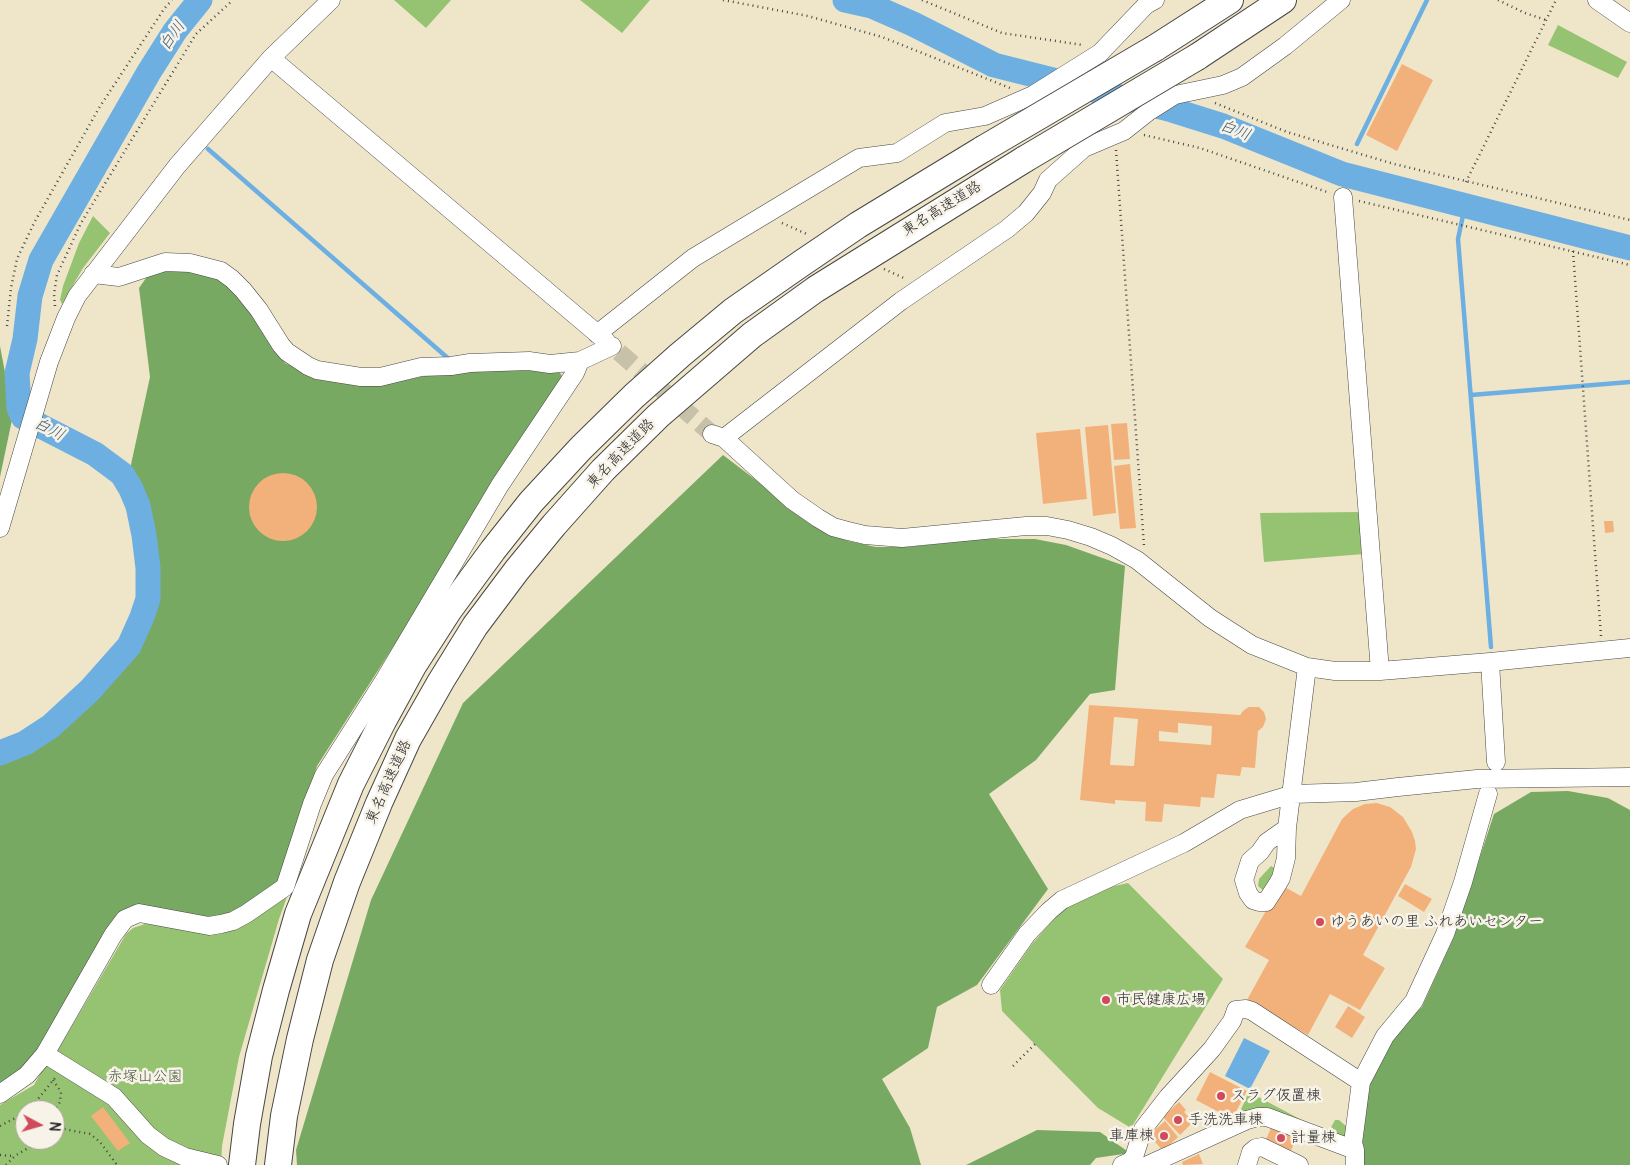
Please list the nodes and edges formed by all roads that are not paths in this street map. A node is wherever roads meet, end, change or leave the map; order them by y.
1 (331, 0) edge
2 (1155, 0) edge
3 (1230, 0) edge
4 (1283, 0) edge
5 (1341, 0) edge
6 (1597, 0) edge
7 (1630, 23) edge
8 (1100, 53) junction
9 (271, 58) junction
10 (1182, 94) junction
11 (1344, 197) road end
12 (93, 274) junction
13 (597, 334) junction
14 (580, 361) junction
15 (0, 528) edge
16 (1630, 648) edge
17 (1490, 662) junction
18 (1307, 668) junction
19 (1380, 671) junction
20 (1496, 762) dead end
21 (1630, 778) edge
22 (1292, 794) junction
23 (1488, 794) dead end
24 (1287, 828) junction
25 (1260, 852) junction
26 (1286, 858) junction
27 (991, 985) dead end
28 (45, 1054) junction
29 (1361, 1082) junction
30 (0, 1094) edge
31 (1355, 1157) edge
32 (185, 1161) edge
33 (218, 1165) edge
34 (242, 1165) edge
35 (278, 1165) edge
36 (1122, 1165) edge
37 (1148, 1165) edge
38 (1247, 1165) edge
39 (1299, 1165) edge

1 - 9 street
2 - 8 street
3 - 34 highway, 東名高速道路, bridge
4 - 35 highway, 東名高速道路, bridge
5 - 10 street
6 - 7 street
8 - 10 street
8 - 13 street
9 - 12 street
9 - 13 street
10 - 18 street
11 - 19 street
12 - 14 street
12 - 15 street
13 - 14 street
14 - 28 street
16 - 17 street
17 - 19 street
17 - 20 street
18 - 19 street
18 - 22 street
21 - 22 street
22 - 24 street
22 - 27 street
23 - 29 street
24 - 25 street
24 - 26 street
25 - 26 street
25 - 26 street
28 - 30 street
28 - 32 street
29 - 31 street
29 - 36 street
31 - 37 street
32 - 33 street
38 - 39 street

